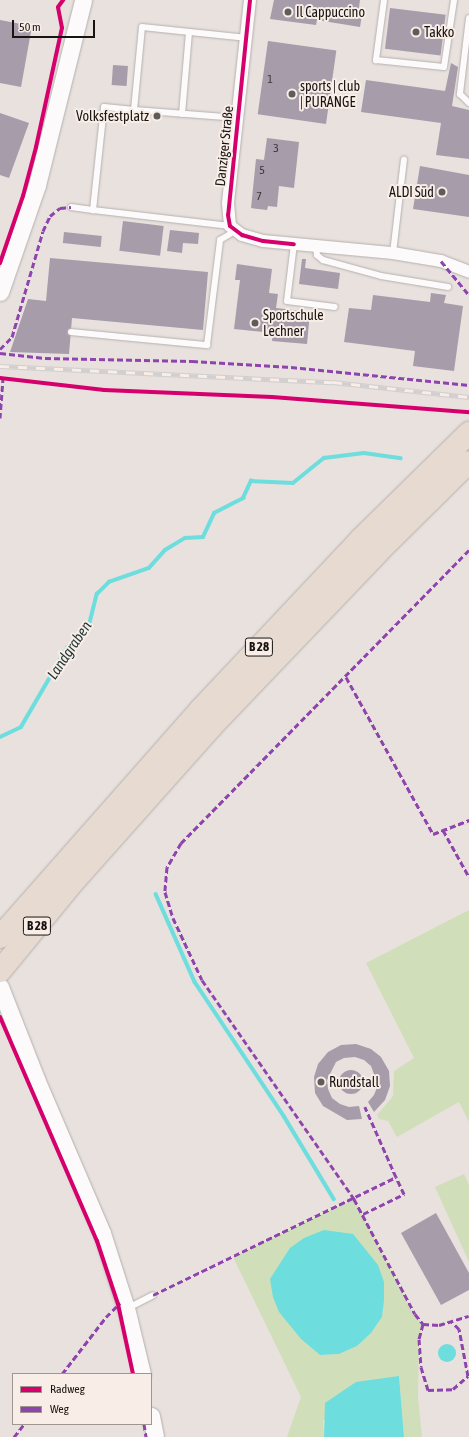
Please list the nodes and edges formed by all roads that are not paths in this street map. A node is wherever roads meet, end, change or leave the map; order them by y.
1 (83, 0) edge
2 (250, 0) edge
3 (384, 0) edge
4 (454, 0) edge
5 (469, 18) edge
6 (189, 33) junction
7 (247, 38) junction
8 (469, 103) edge
9 (134, 110) junction
10 (182, 114) junction
11 (238, 118) junction
12 (404, 160) dead end
13 (71, 207) dead end
14 (93, 210) junction
15 (233, 228) junction
16 (294, 244) junction
17 (316, 246) junction
18 (393, 253) junction
19 (469, 272) edge
20 (448, 287) dead end
21 (0, 292) edge
22 (335, 306) dead end
23 (71, 332) dead end
24 (469, 433) edge
25 (469, 462) edge
26 (0, 937) edge
27 (0, 971) edge
28 (0, 987) edge
29 (153, 1295) dead end
30 (126, 1308) junction
31 (142, 1373) edge
32 (152, 1421) edge
33 (155, 1437) edge

1 - 21 main road
2 - 7 street, Danziger Straße
3 - 4 lane
5 - 8 lane
6 - 7 lane
6 - 9 lane
6 - 10 lane
7 - 11 street, Danziger Straße
9 - 10 lane
9 - 14 lane
10 - 11 lane
11 - 15 street, Danziger Straße
12 - 18 lane
13 - 14 lane
14 - 15 lane
15 - 16 street
15 - 23 lane
16 - 17 street
16 - 22 lane
17 - 18 street
17 - 20 lane
18 - 19 street
24 - 26 highway, B 28
25 - 27 highway, B 28
28 - 30 main road
29 - 30 lane
30 - 31 main road
32 - 33 main road

